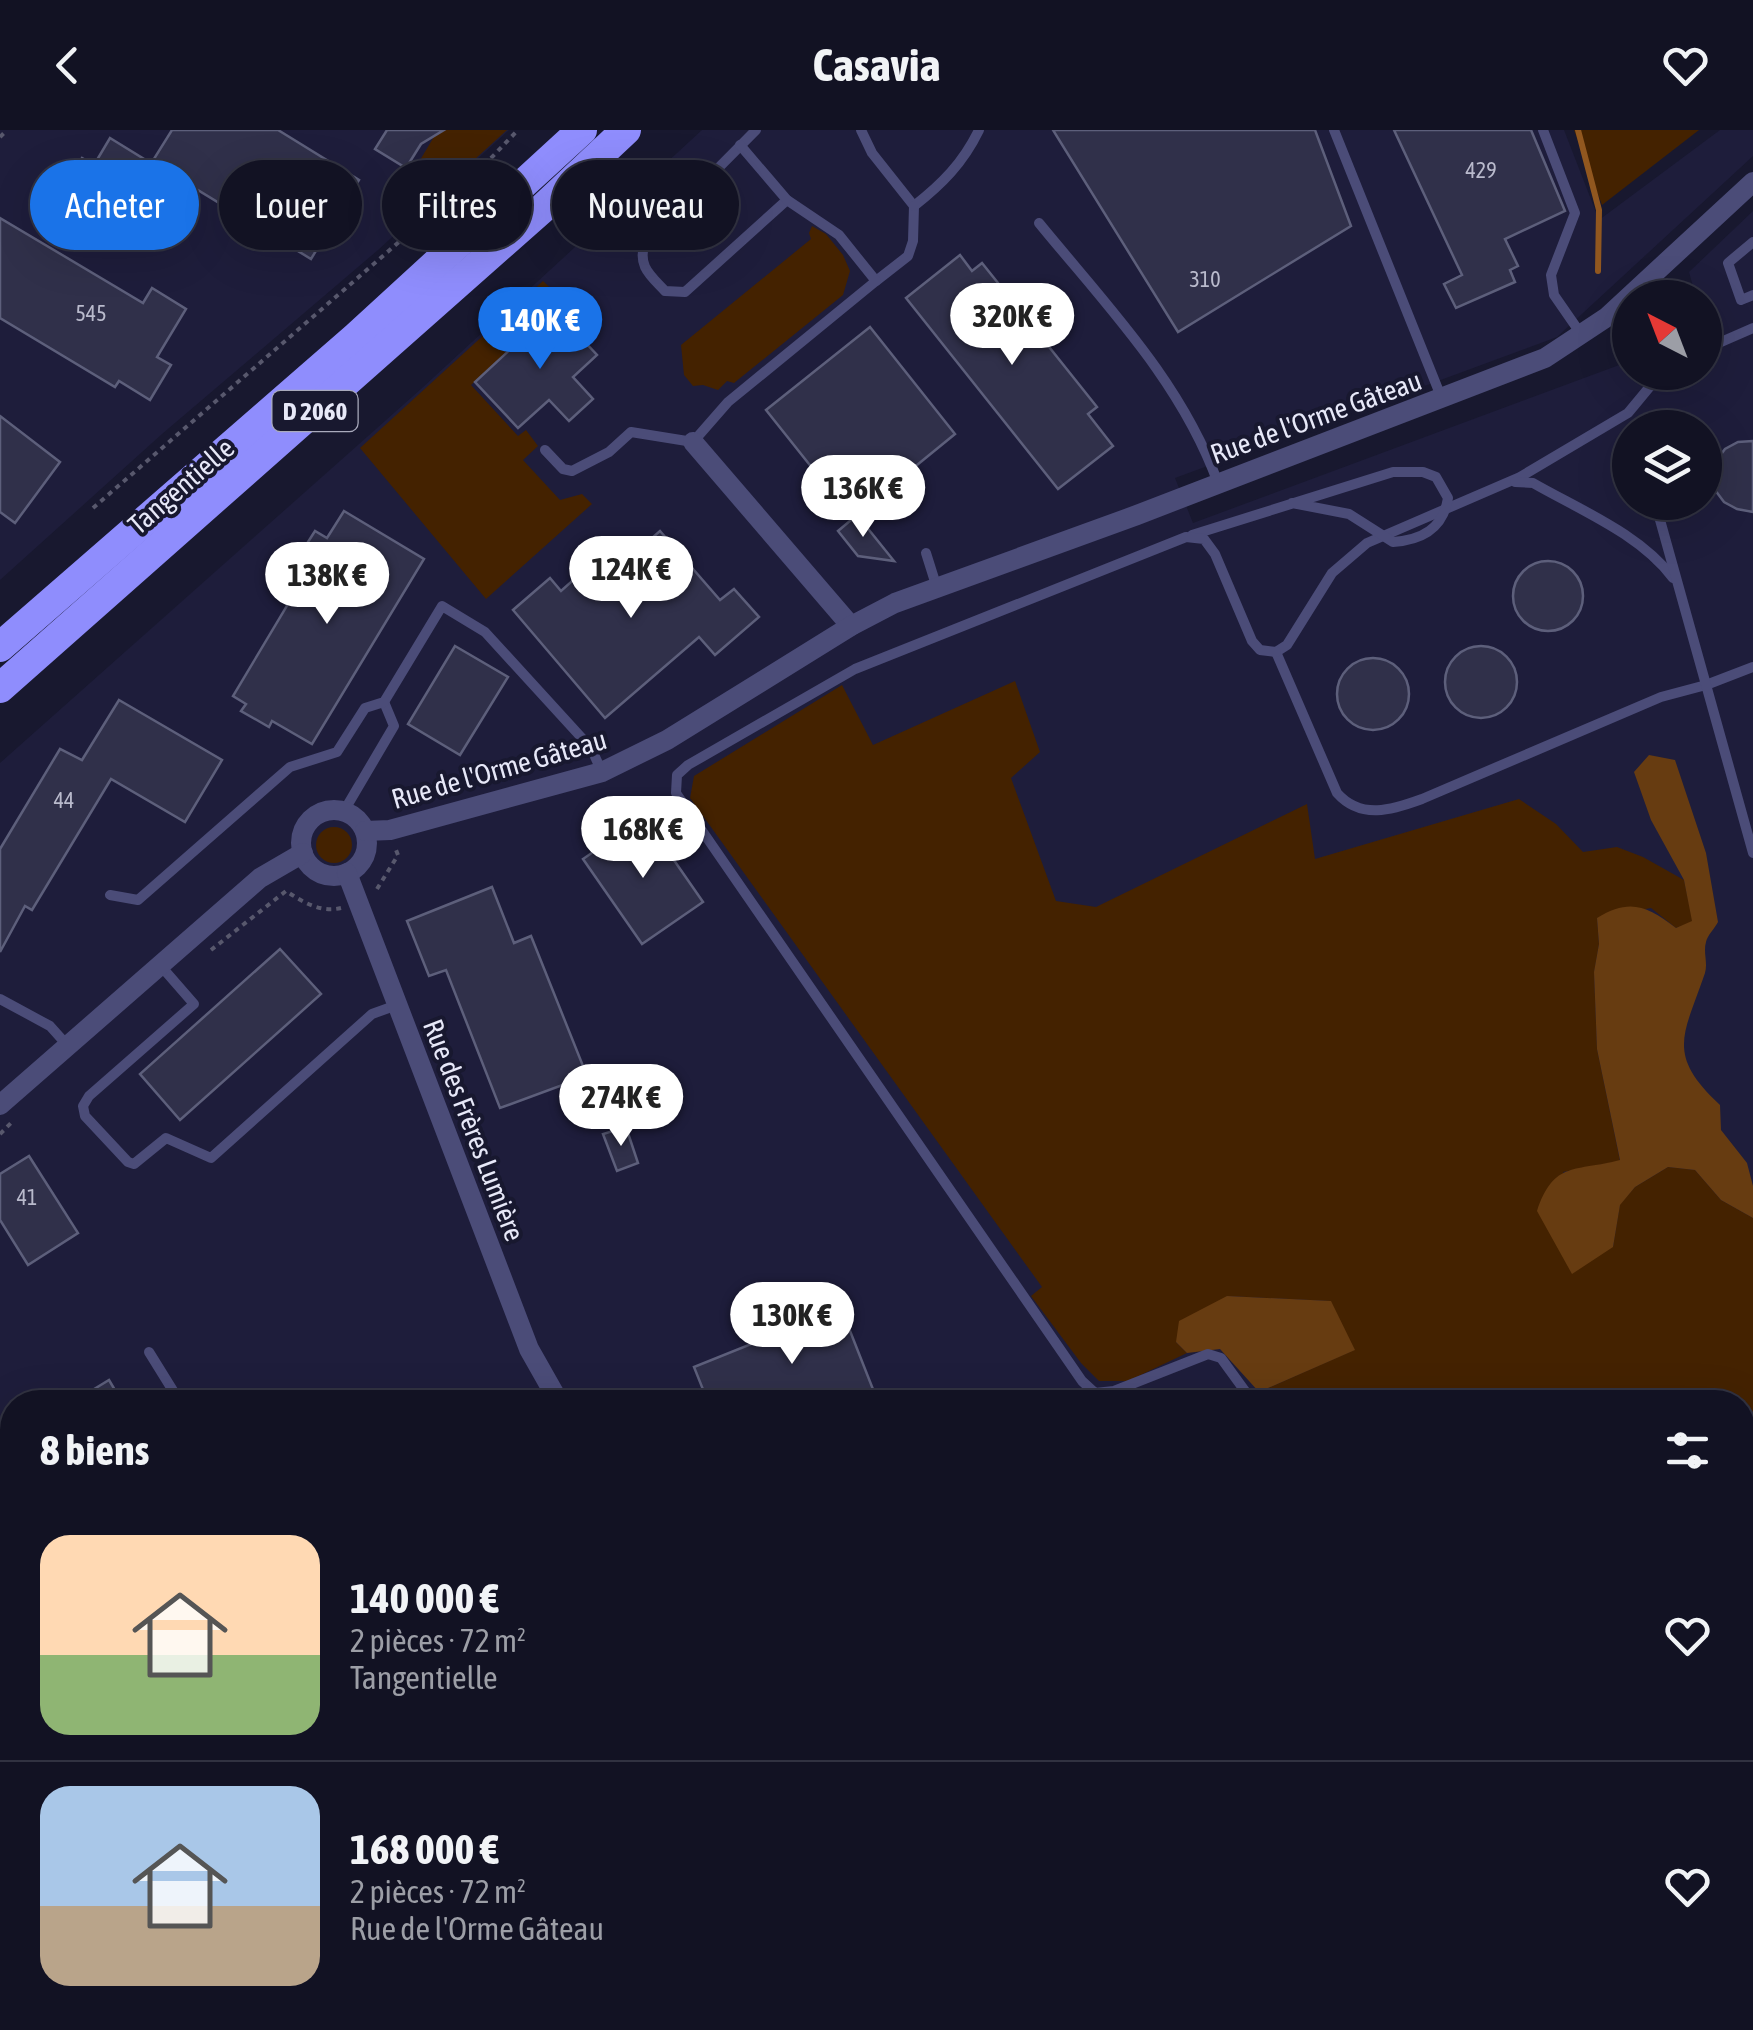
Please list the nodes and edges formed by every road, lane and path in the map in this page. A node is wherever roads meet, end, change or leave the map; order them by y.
1 (7, 130) edge
2 (518, 130) edge
3 (582, 130) edge
4 (626, 130) edge
5 (756, 130) edge
6 (861, 130) edge
7 (979, 130) edge
8 (1334, 130) edge
9 (1543, 130) edge
10 (0, 137) edge
11 (740, 145) junction
12 (1753, 182) edge
13 (787, 200) junction
14 (914, 206) junction
15 (1038, 223) dead end
16 (1753, 242) edge
17 (876, 282) junction
18 (1753, 296) edge
19 (1753, 328) edge
20 (1582, 335) junction
21 (1722, 342) edge
22 (1647, 390) edge
23 (1442, 400) junction
24 (1630, 410) edge
25 (1612, 422) edge
26 (693, 442) junction
27 (545, 450) dead end
28 (1218, 483) junction
29 (1506, 483) junction
30 (1292, 504) junction
31 (1447, 506) junction
32 (93, 508) dead end
33 (1660, 520) edge
34 (1382, 535) junction
35 (1186, 537) junction
36 (926, 554) dead end
37 (1676, 583) junction
38 (937, 588) junction
39 (851, 626) junction
40 (0, 647) edge
41 (1276, 652) junction
42 (1753, 667) edge
43 (1706, 685) junction
44 (0, 688) edge
45 (384, 702) junction
46 (602, 772) junction
47 (344, 811) junction
48 (365, 832) junction
49 (1753, 853) edge
50 (303, 854) junction
51 (347, 873) junction
52 (110, 895) dead end
53 (160, 966) junction
54 (0, 1000) edge
55 (397, 1005) junction
56 (68, 1046) junction
57 (0, 1105) edge
58 (149, 1352) dead end
59 (173, 1390) edge
60 (552, 1390) edge
61 (1092, 1390) edge
62 (1117, 1390) edge
63 (1244, 1390) edge

1 - 10 path
2 - 32 path
3 - 40 highway, Tangentielle / D 2060
4 - 44 highway, Tangentielle / D 2060
5 - 11 lane
6 - 14 lane
7 - 14 lane
8 - 23 lane
9 - 20 lane
11 - 13 lane
11 - 13 lane
12 - 20 street, Rue de l'Orme Gâteau
13 - 17 lane
14 - 17 lane
15 - 28 lane
16 - 18 lane
17 - 26 lane
19 - 21 lane
20 - 23 street, Rue de l'Orme Gâteau
22 - 24 lane
23 - 28 street, Rue de l'Orme Gâteau
25 - 29 lane
26 - 27 lane
26 - 39 street
28 - 38 street, Rue de l'Orme Gâteau
29 - 31 lane
29 - 37 lane
30 - 31 lane
30 - 34 lane
30 - 35 lane
31 - 34 lane
31 - 34 lane
33 - 37 lane
34 - 41 lane
35 - 41 lane
35 - 61 lane
36 - 38 lane
37 - 43 lane
38 - 39 street, Rue de l'Orme Gâteau
39 - 46 street, Rue de l'Orme Gâteau
41 - 43 lane
42 - 43 lane
43 - 49 lane
45 - 46 lane
45 - 47 lane
45 - 52 lane
46 - 48 street, Rue de l'Orme Gâteau
47 - 48 street, Rue de l'Orme Gâteau
47 - 50 street
48 - 51 street, Rue de l'Orme Gâteau
50 - 51 street
50 - 53 street
51 - 55 street, Rue des Frères Lumière
53 - 55 lane
53 - 56 street
54 - 56 lane
55 - 60 street, Rue des Frères Lumière
56 - 57 street
58 - 59 lane
62 - 63 lane

